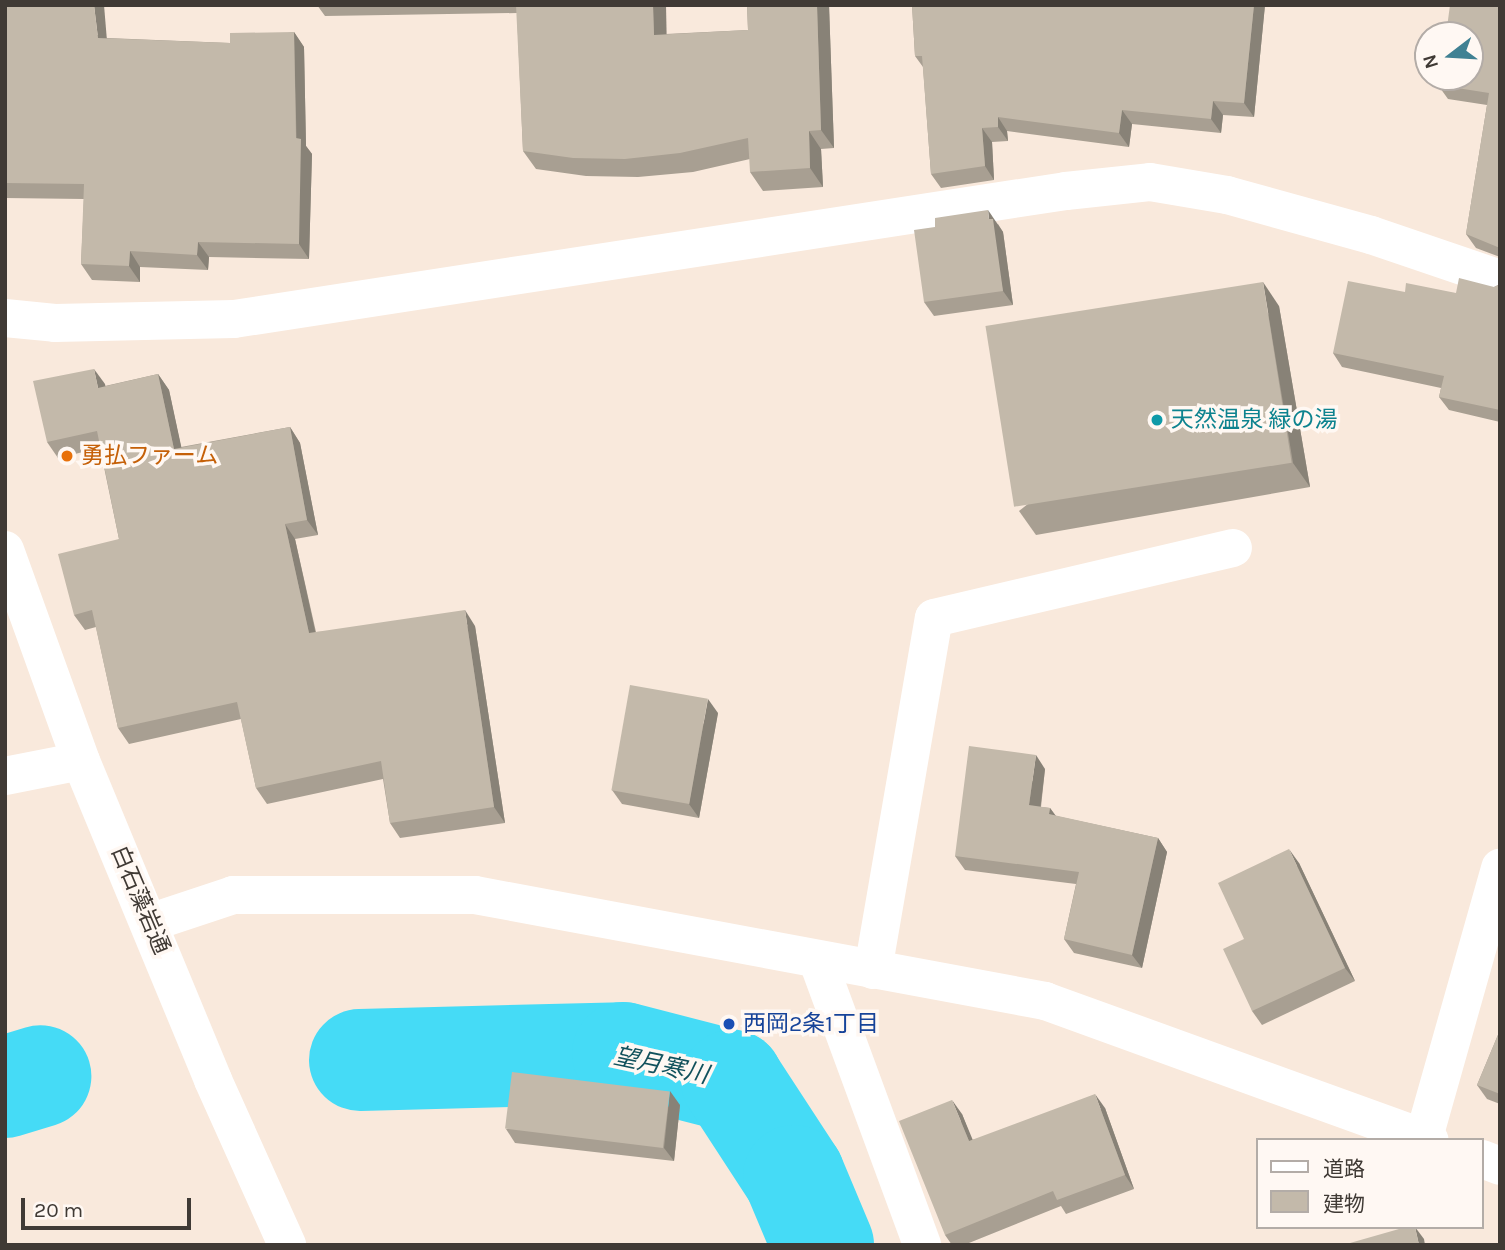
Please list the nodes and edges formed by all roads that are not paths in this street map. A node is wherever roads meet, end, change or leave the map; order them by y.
1 (1500, 279) edge
2 (5, 318) edge
3 (1233, 548) dead end
4 (5, 550) edge
5 (81, 761) junction
6 (5, 776) edge
7 (1500, 868) edge
8 (149, 923) junction
9 (817, 959) junction
10 (873, 970) junction
11 (1424, 1138) edge
12 (1427, 1138) edge
13 (287, 1245) edge
14 (922, 1245) edge

1 - 2 street
3 - 10 street
4 - 5 street, 白石藻岩通
5 - 6 street
5 - 8 street, 白石藻岩通
7 - 12 street
8 - 9 street
8 - 13 street, 白石藻岩通
9 - 10 street
9 - 14 street
10 - 11 street

